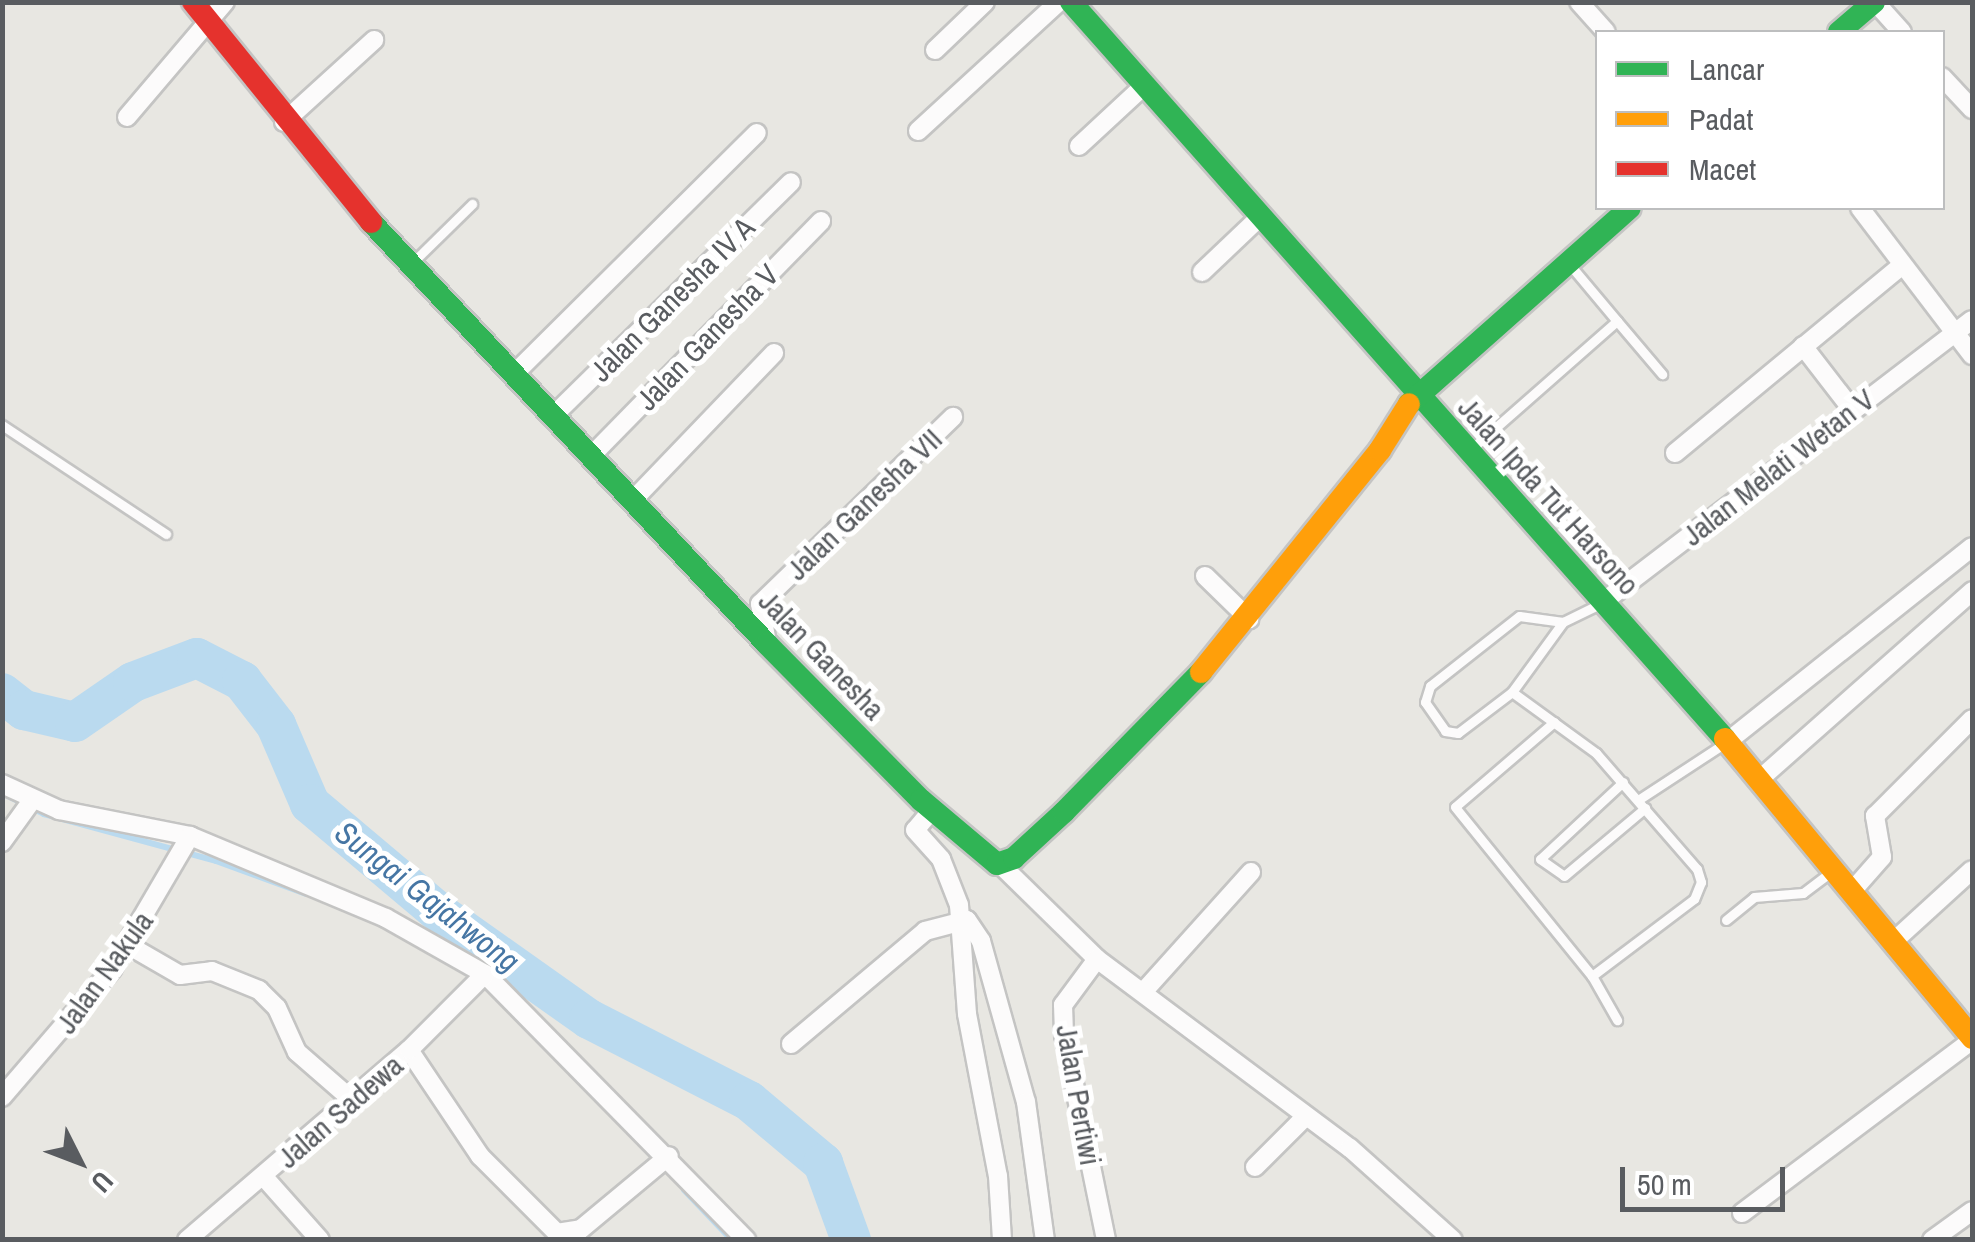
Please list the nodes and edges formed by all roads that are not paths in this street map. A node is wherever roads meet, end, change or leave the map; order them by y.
1 (193, 2) edge
2 (225, 2) edge
3 (986, 2) edge
4 (1059, 2) edge
5 (1071, 2) edge
6 (1578, 2) edge
7 (1875, 2) edge
8 (207, 24) junction
9 (1604, 30) edge
10 (1841, 30) edge
11 (1900, 30) edge
12 (374, 40) dead end
13 (935, 50) dead end
14 (1945, 80) edge
15 (1146, 84) junction
16 (1972, 110) edge
17 (127, 117) dead end
18 (284, 122) junction
19 (918, 132) dead end
20 (757, 133) dead end
21 (1080, 146) dead end
22 (791, 182) dead end
23 (472, 204) dead end
24 (1628, 210) edge
25 (1861, 210) edge
26 (1261, 216) junction
27 (822, 220) dead end
28 (1567, 261) junction
29 (1902, 265) junction
30 (410, 266) junction
31 (1202, 272) dead end
32 (1972, 320) edge
33 (1617, 321) junction
34 (1954, 332) junction
35 (1803, 346) junction
36 (774, 353) dead end
37 (1972, 355) edge
38 (514, 374) junction
39 (1662, 374) dead end
40 (1415, 394) junction
41 (1851, 408) junction
42 (554, 415) junction
43 (953, 417) dead end
44 (2, 425) edge
45 (1466, 453) junction
46 (1675, 453) dead end
47 (593, 454) junction
48 (635, 498) junction
49 (166, 534) dead end
50 (1972, 547) edge
51 (1205, 576) dead end
52 (1972, 591) edge
53 (1603, 602) junction
54 (1249, 619) junction
55 (1563, 622) junction
56 (767, 644) junction
57 (1512, 692) junction
58 (1972, 719) edge
59 (1554, 722) junction
60 (1728, 742) junction
61 (1761, 778) junction
62 (1623, 782) junction
63 (2, 784) edge
64 (30, 804) junction
65 (1642, 804) junction
66 (932, 810) junction
67 (2, 842) edge
68 (186, 846) junction
69 (1001, 865) junction
70 (1835, 868) junction
71 (1972, 870) edge
72 (1251, 872) dead end
73 (1852, 890) junction
74 (956, 919) junction
75 (1726, 920) dead end
76 (1894, 941) junction
77 (128, 945) junction
78 (1097, 960) junction
79 (1592, 976) junction
80 (480, 978) junction
81 (1144, 991) junction
82 (1617, 1020) dead end
83 (1971, 1031) edge
84 (790, 1044) dead end
85 (409, 1050) junction
86 (2, 1097) edge
87 (351, 1100) junction
88 (1306, 1116) junction
89 (665, 1160) junction
90 (1255, 1167) dead end
91 (264, 1177) junction
92 (1972, 1211) edge
93 (1742, 1213) dead end
94 (1448, 1238) edge
95 (187, 1240) edge
96 (320, 1240) edge
97 (746, 1240) edge
98 (1002, 1240) edge
99 (1045, 1240) edge
100 (1106, 1240) edge
101 (1932, 1240) edge

1 - 8 street, Jalan Ganesha
2 - 8 street
3 - 13 street
4 - 19 street
5 - 15 street, Jalan Ipda Tut Harsono
6 - 9 street
7 - 10 street
7 - 11 street
8 - 17 street
8 - 18 street, Jalan Ganesha
12 - 18 street
14 - 16 street
15 - 21 street
15 - 26 street, Jalan Ipda Tut Harsono
18 - 30 street, Jalan Ganesha
20 - 38 street
22 - 42 street, Jalan Ganesha IV A
23 - 30 lane
24 - 28 street
25 - 29 street
26 - 31 street
26 - 40 street, Jalan Ipda Tut Harsono
27 - 47 street, Jalan Ganesha V
28 - 33 lane
28 - 40 street
29 - 34 street
29 - 35 street
30 - 38 street, Jalan Ganesha
32 - 34 street, Jalan Melati Wetan V
33 - 39 lane
33 - 45 lane
34 - 37 street
34 - 41 street, Jalan Melati Wetan V
35 - 41 street
35 - 46 street
36 - 48 street
38 - 42 street, Jalan Ganesha
40 - 45 street, Jalan Ipda Tut Harsono
40 - 54 street
41 - 53 street, Jalan Melati Wetan V
42 - 47 street, Jalan Ganesha
43 - 56 street, Jalan Ganesha VII
44 - 49 lane
45 - 53 street, Jalan Ipda Tut Harsono
47 - 48 street, Jalan Ganesha
48 - 56 street, Jalan Ganesha
50 - 60 street
51 - 54 street
52 - 61 street
53 - 55 lane
53 - 60 street, Jalan Ipda Tut Harsono
54 - 69 street
55 - 57 lane
55 - 57 lane
56 - 66 street, Jalan Ganesha
57 - 59 lane
58 - 73 street
59 - 62 lane
59 - 79 lane
60 - 61 street, Jalan Ipda Tut Harsono
60 - 65 lane
61 - 70 street, Jalan Ipda Tut Harsono
62 - 65 lane
62 - 65 lane
63 - 64 street
64 - 67 street
64 - 68 street
65 - 79 lane
66 - 69 street, Jalan Ganesha
66 - 74 street
68 - 77 street, Jalan Nakula
68 - 80 street
69 - 78 street
70 - 73 street, Jalan Ipda Tut Harsono
70 - 75 lane
71 - 76 street
72 - 81 street
73 - 76 street, Jalan Ipda Tut Harsono
74 - 84 street
74 - 98 street
74 - 99 street
76 - 83 street, Jalan Ipda Tut Harsono
77 - 86 street, Jalan Nakula
77 - 87 street
78 - 81 street
78 - 100 street, Jalan Pertiwi
79 - 82 lane
80 - 85 street, Jalan Sadewa
80 - 89 street
81 - 88 street
83 - 93 street
85 - 87 street, Jalan Sadewa
85 - 89 street
87 - 91 street, Jalan Sadewa
88 - 90 street
88 - 94 street
89 - 97 street
91 - 95 street, Jalan Sadewa
91 - 96 street
92 - 101 street

